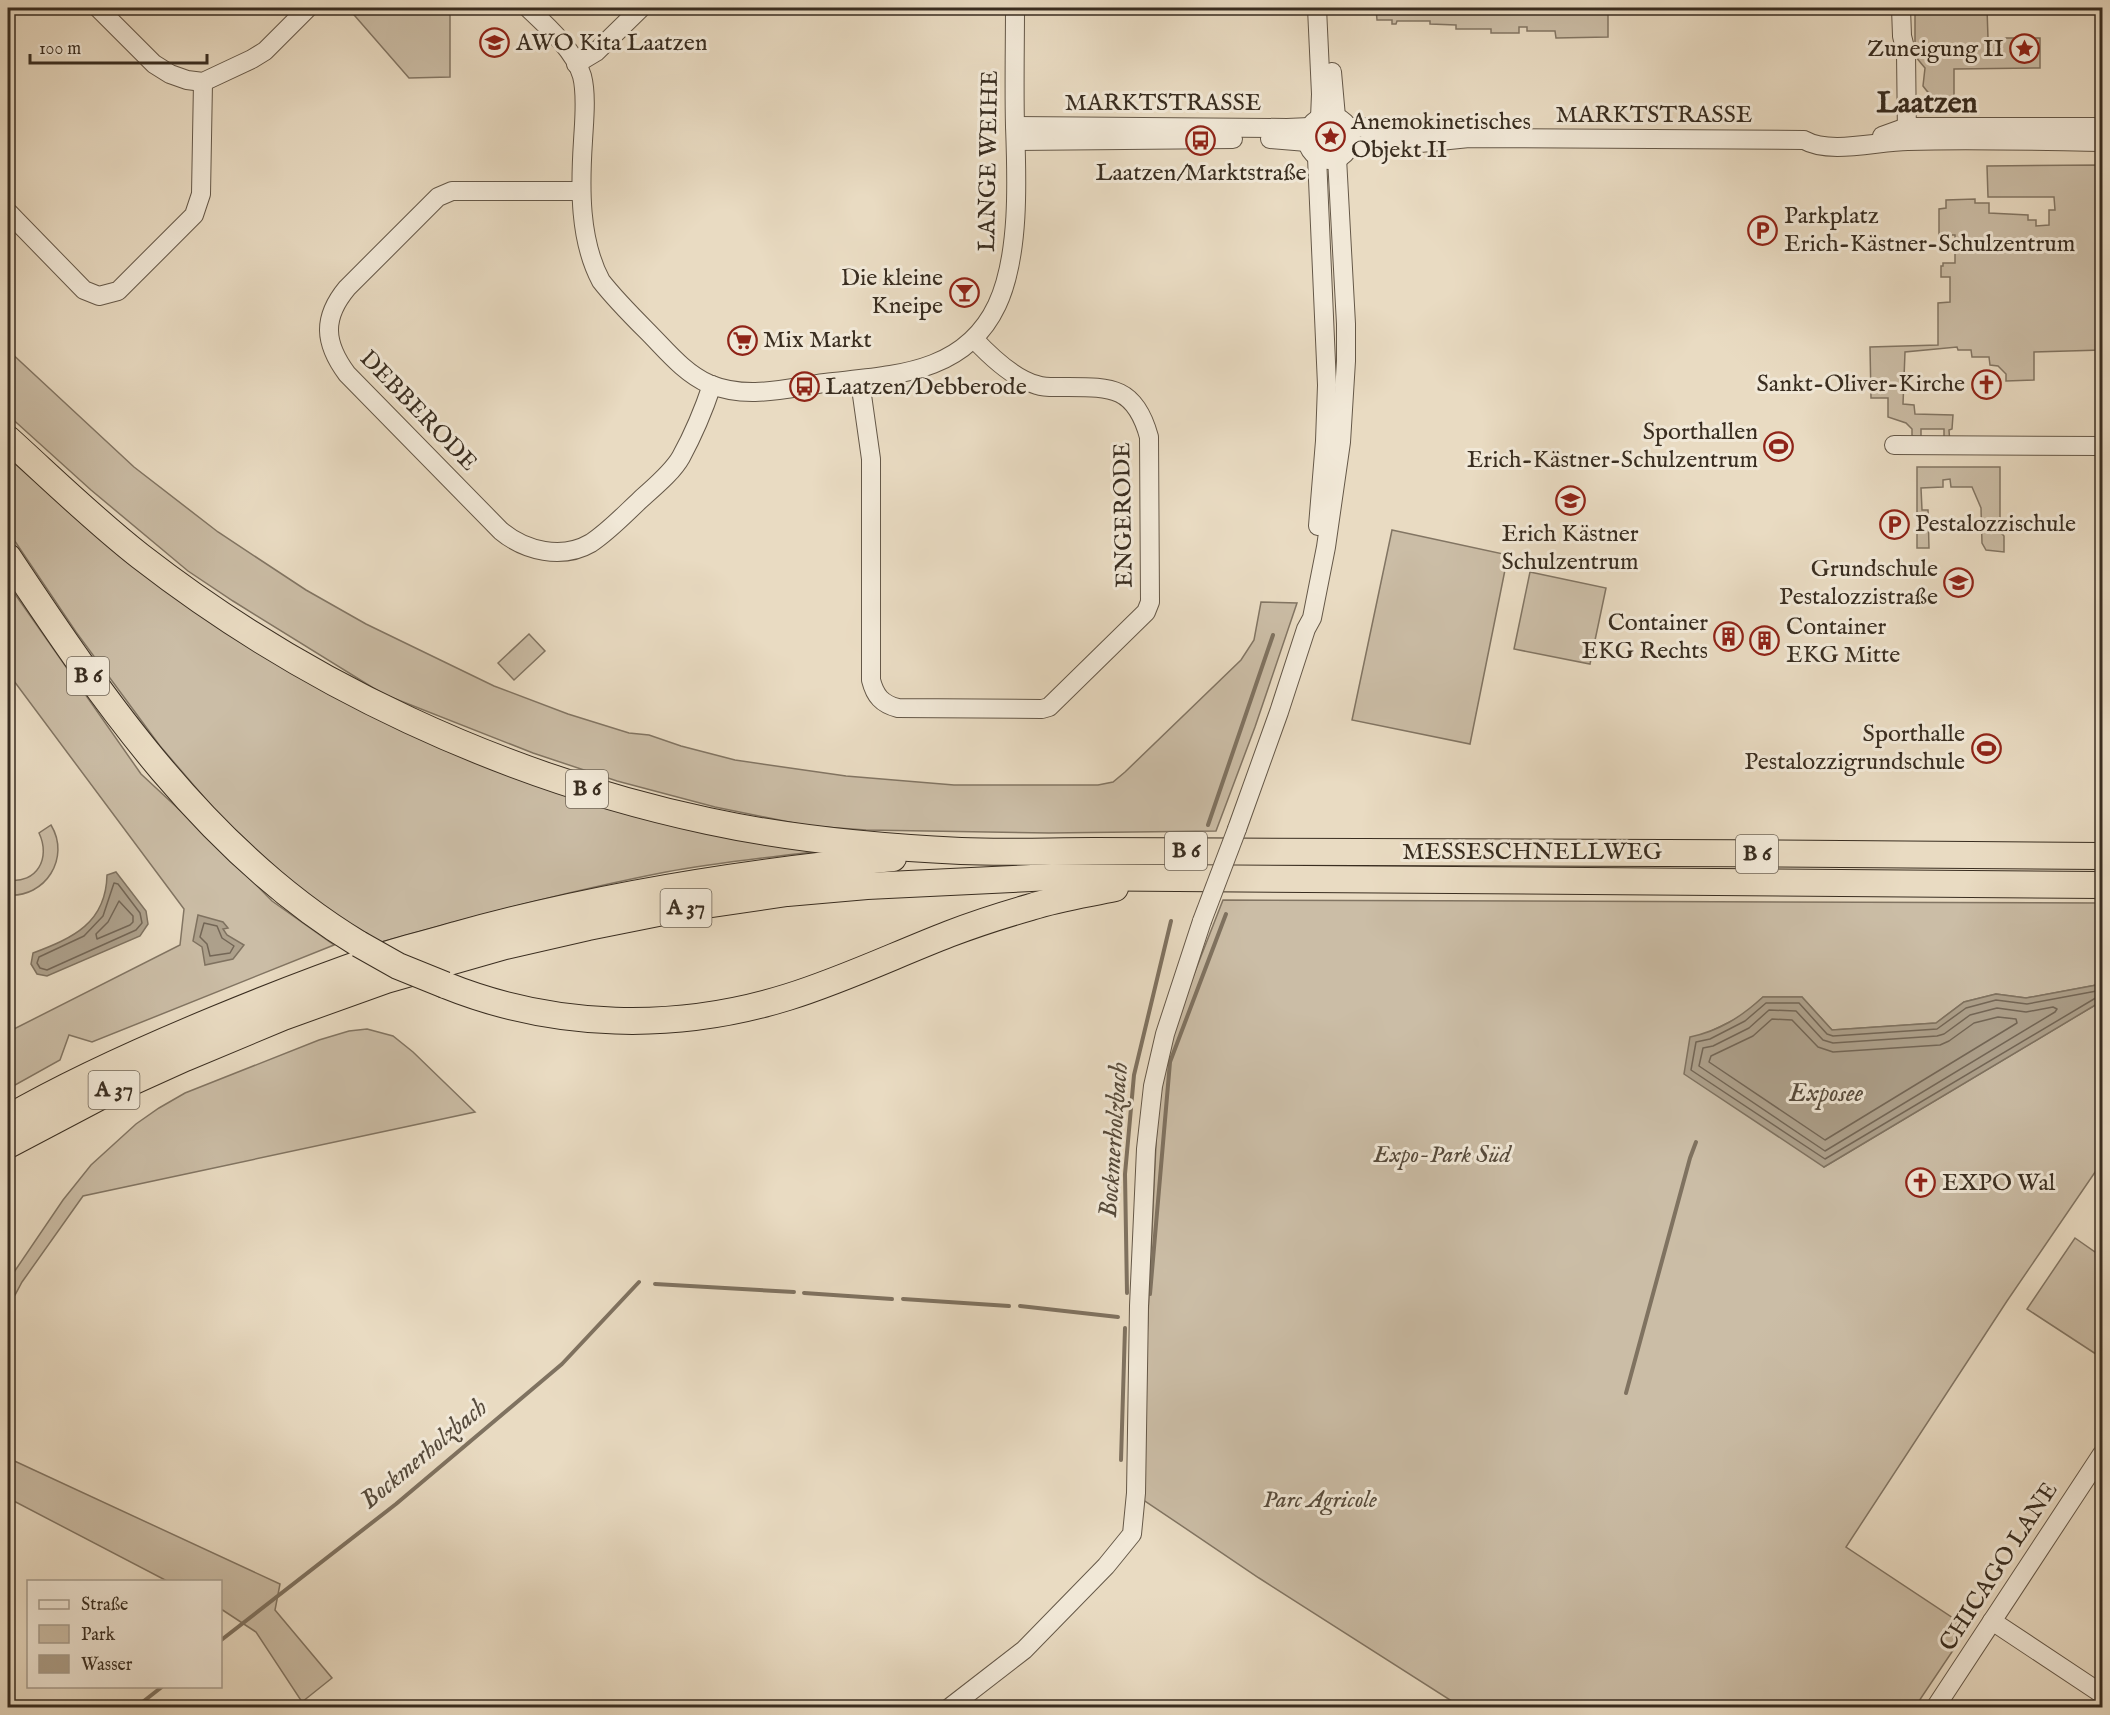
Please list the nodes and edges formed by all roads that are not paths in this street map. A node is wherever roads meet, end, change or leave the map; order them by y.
1 (99, 8) edge
2 (308, 8) edge
3 (528, 8) edge
4 (641, 8) edge
5 (1015, 8) edge
6 (1317, 8) edge
7 (1329, 8) edge
8 (1901, 8) edge
9 (576, 64) junction
10 (203, 82) junction
11 (2103, 127) edge
12 (1323, 131) junction
13 (1015, 133) junction
14 (1907, 134) junction
15 (1469, 138) junction
16 (2103, 142) edge
17 (1343, 153) junction
18 (580, 191) junction
19 (8, 212) edge
20 (974, 339) junction
21 (860, 381) junction
22 (712, 385) junction
23 (8, 439) edge
24 (1894, 445) dead end
25 (2103, 446) edge
26 (1331, 459) junction
27 (8, 557) edge
28 (962, 851) junction
29 (2103, 856) edge
30 (1165, 878) junction
31 (2077, 884) junction
32 (2103, 885) edge
33 (2103, 890) edge
34 (8, 1118) edge
35 (8, 1145) edge
36 (2103, 1454) edge
37 (1992, 1622) junction
38 (2103, 1694) edge
39 (949, 1707) edge
40 (1935, 1707) edge

1 - 10 street
2 - 10 street
3 - 9 street, LANGE WEIHE
4 - 9 street
5 - 13 street, LANGE WEIHE
6 - 12 street
7 - 12 street
8 - 14 street
9 - 18 street, LANGE WEIHE
10 - 19 street
11 - 14 street, MARKTSTRASSE
12 - 13 street, MARKTSTRASSE
12 - 15 street, MARKTSTRASSE
12 - 17 street
12 - 17 street, MARKTSTRASSE
12 - 26 street
13 - 20 street, LANGE WEIHE
14 - 15 street, MARKTSTRASSE
14 - 16 street, MARKTSTRASSE
15 - 17 street, MARKTSTRASSE
17 - 26 street
18 - 22 street, LANGE WEIHE
18 - 22 street, DEBBERODE
20 - 21 street, LANGE WEIHE
20 - 21 street, ENGERODE
21 - 22 street, LANGE WEIHE
23 - 28 highway, B 6
24 - 25 street
26 - 39 street, bridge
27 - 30 highway, B 6, bridge
28 - 29 highway, MESSESCHNELLWEG / B 6
28 - 34 highway, A 37
30 - 31 highway, MESSESCHNELLWEG / B 6
30 - 35 highway, A 37
31 - 32 highway, MESSESCHNELLWEG / B 6
31 - 33 highway
36 - 37 street, CHICAGO LANE
37 - 38 street
37 - 40 street, CHICAGO LANE

